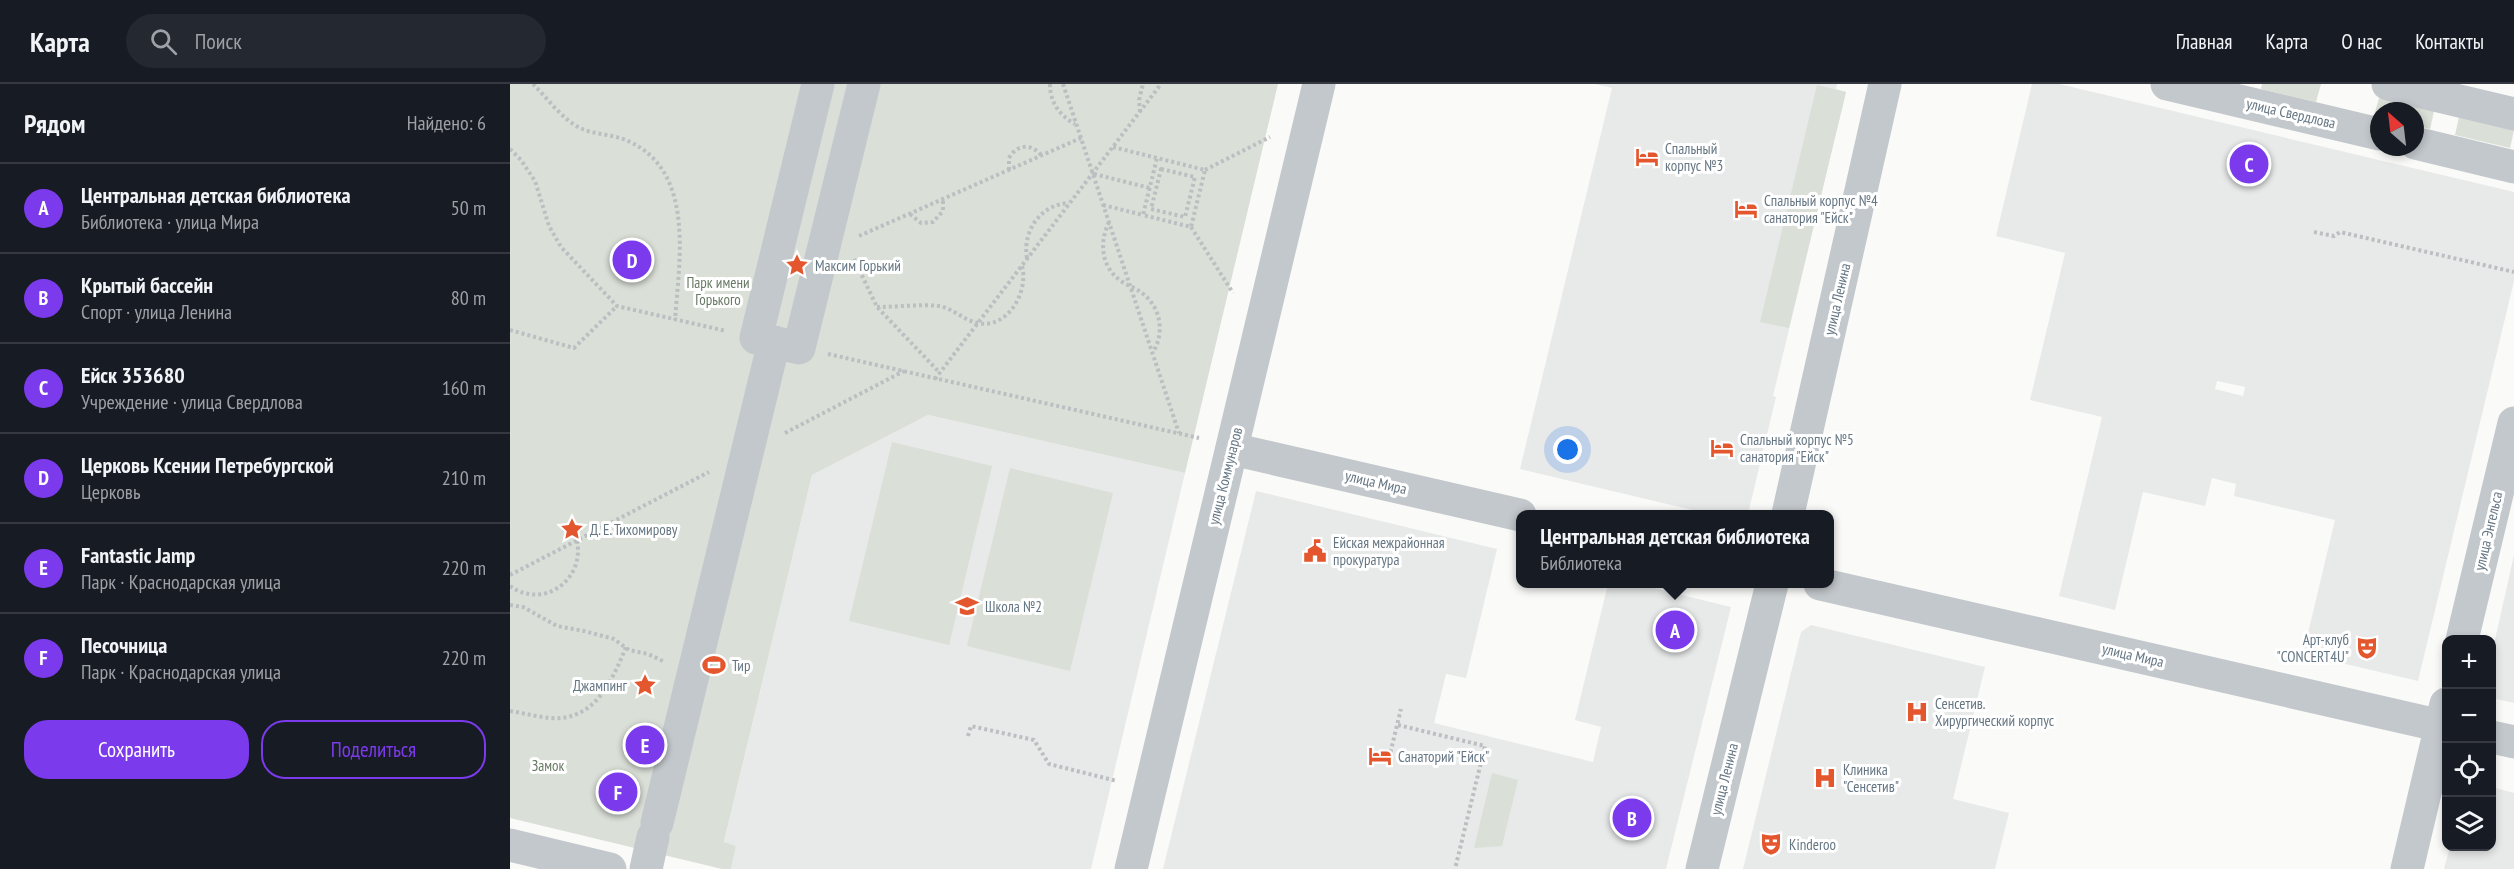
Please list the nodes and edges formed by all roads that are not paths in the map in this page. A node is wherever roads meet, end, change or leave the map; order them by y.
1 (818, 84) edge
2 (864, 84) edge
3 (1319, 84) edge
4 (1885, 84) edge
5 (2168, 84) edge
6 (2388, 84) edge
7 (2514, 114) edge
8 (2370, 132) edge
9 (2424, 145) edge
10 (2514, 167) edge
11 (776, 343) junction
12 (2514, 423) edge
13 (1232, 449) junction
14 (1789, 510) edge
15 (1516, 514) edge
16 (1834, 587) edge
17 (1771, 588) edge
18 (2463, 635) edge
19 (2442, 718) edge
20 (2442, 731) edge
21 (2496, 738) edge
22 (2514, 742) edge
23 (510, 845) edge
24 (592, 867) edge
25 (646, 869) edge
26 (1131, 869) edge
27 (1702, 869) edge
28 (2407, 869) edge

1 - 11 street
2 - 11 street
3 - 13 street, улица Коммунаров
4 - 14 street, улица Ленина
5 - 8 street, улица Свердлова
6 - 7 street
9 - 10 street
11 - 25 street
12 - 18 street, улица Энгельса
13 - 15 street, улица Мира
13 - 26 street, улица Коммунаров
16 - 19 street, улица Мира
17 - 27 street, улица Ленина
20 - 28 street
21 - 22 street
23 - 24 street

